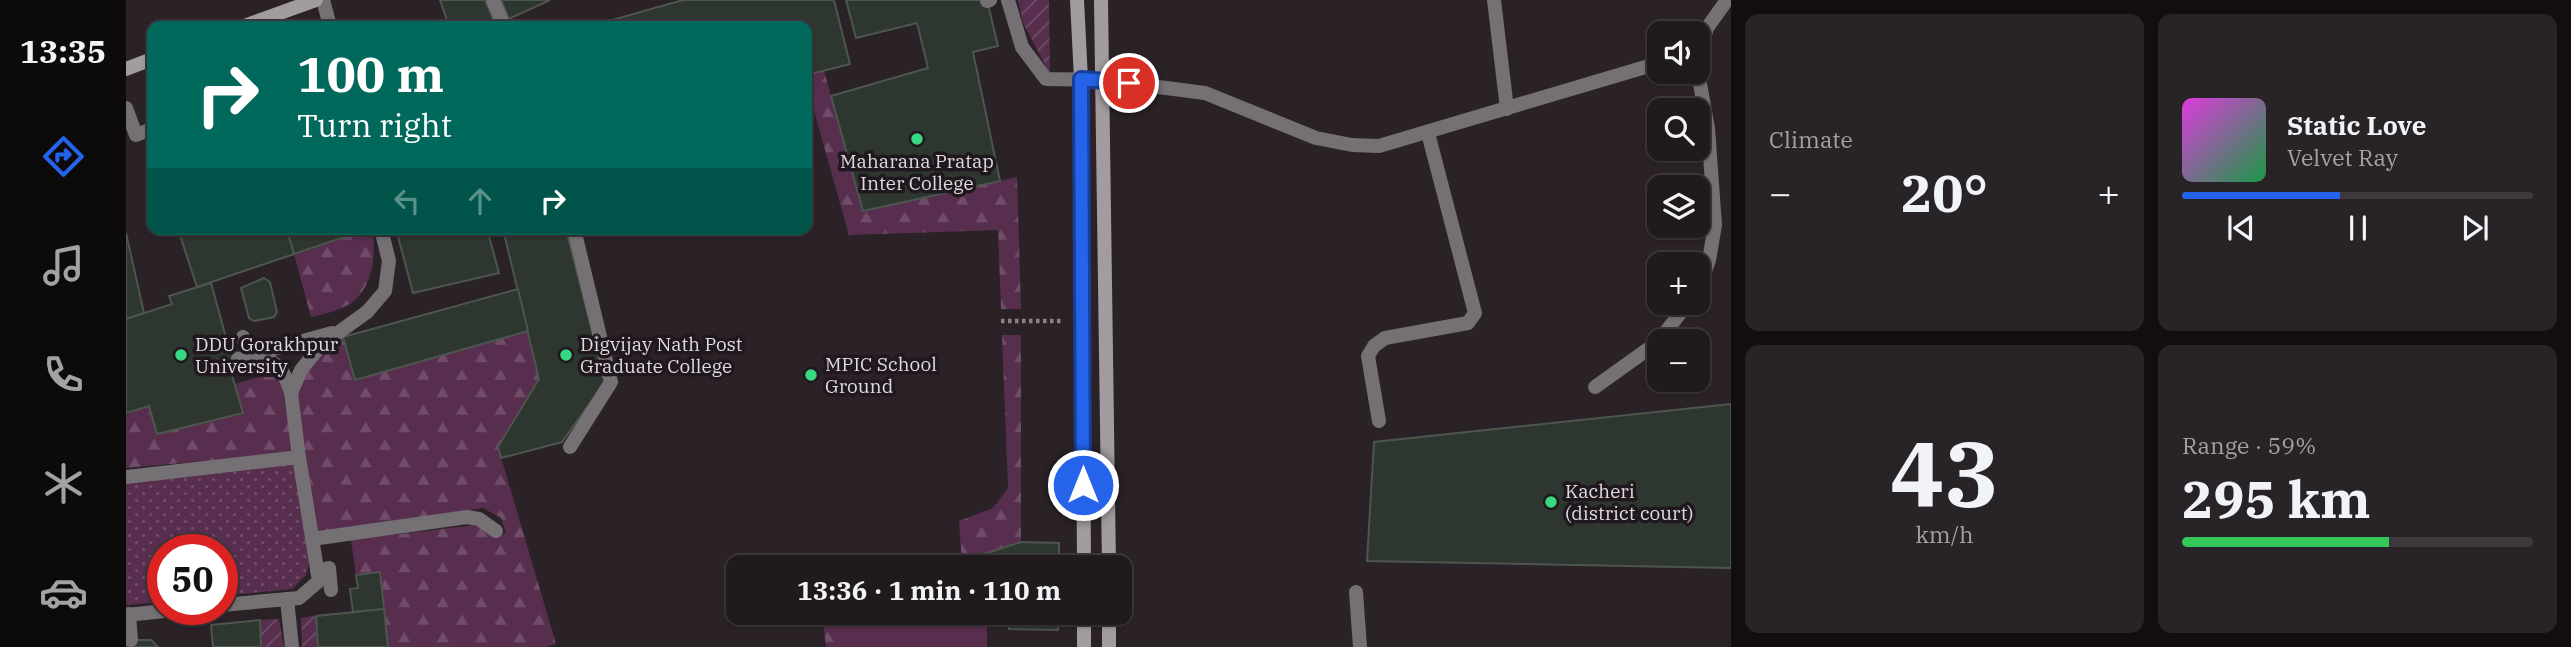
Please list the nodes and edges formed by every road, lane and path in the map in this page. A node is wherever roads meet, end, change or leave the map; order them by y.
1 (316, 0) edge
2 (323, 0) edge
3 (494, 0) edge
4 (1008, 0) edge
5 (1077, 0) edge
6 (1101, 0) edge
7 (1494, 0) edge
8 (1727, 0) edge
9 (258, 21) edge
10 (329, 21) edge
11 (502, 21) edge
12 (1710, 24) edge
13 (147, 61) edge
14 (1647, 67) edge
15 (126, 69) edge
16 (1081, 79) junction
17 (1104, 80) junction
18 (1700, 84) edge
19 (126, 108) edge
20 (1507, 109) junction
21 (147, 131) edge
22 (1427, 133) junction
23 (382, 235) edge
24 (576, 235) edge
25 (1710, 254) edge
26 (1679, 315) edge
27 (1001, 321) dead end
28 (1082, 322) junction
29 (340, 330) junction
30 (243, 337) dead end
31 (244, 358) junction
32 (1595, 387) dead end
33 (291, 393) junction
34 (1379, 421) dead end
35 (570, 447) dead end
36 (299, 457) junction
37 (126, 477) edge
38 (496, 531) dead end
39 (312, 539) junction
40 (1084, 555) edge
41 (1109, 555) edge
42 (317, 571) junction
43 (331, 590) dead end
44 (1356, 592) dead end
45 (287, 599) junction
46 (238, 604) edge
47 (147, 613) edge
48 (127, 615) edge
49 (1084, 625) edge
50 (1109, 625) edge
51 (131, 640) dead end
52 (292, 647) edge
53 (1084, 647) edge
54 (1109, 647) edge
55 (1360, 647) edge

1 - 9 main road
2 - 10 lane
3 - 11 lane
4 - 16 lane
5 - 16 main road
6 - 17 main road
7 - 20 lane
8 - 12 lane
13 - 15 main road
14 - 20 lane
16 - 17 lane
16 - 28 main road
17 - 22 lane
17 - 41 main road
18 - 25 lane
19 - 21 lane
20 - 22 lane
22 - 34 lane
23 - 29 lane
24 - 35 lane
26 - 32 lane
27 - 28 path
28 - 40 main road
29 - 31 lane
29 - 33 lane
30 - 31 lane
31 - 33 lane
33 - 36 lane
36 - 37 lane
36 - 39 lane
38 - 39 lane
39 - 42 lane
42 - 43 lane
42 - 45 lane
44 - 55 lane
45 - 46 lane
45 - 52 lane
47 - 48 lane
48 - 51 lane
49 - 53 main road
50 - 54 main road

